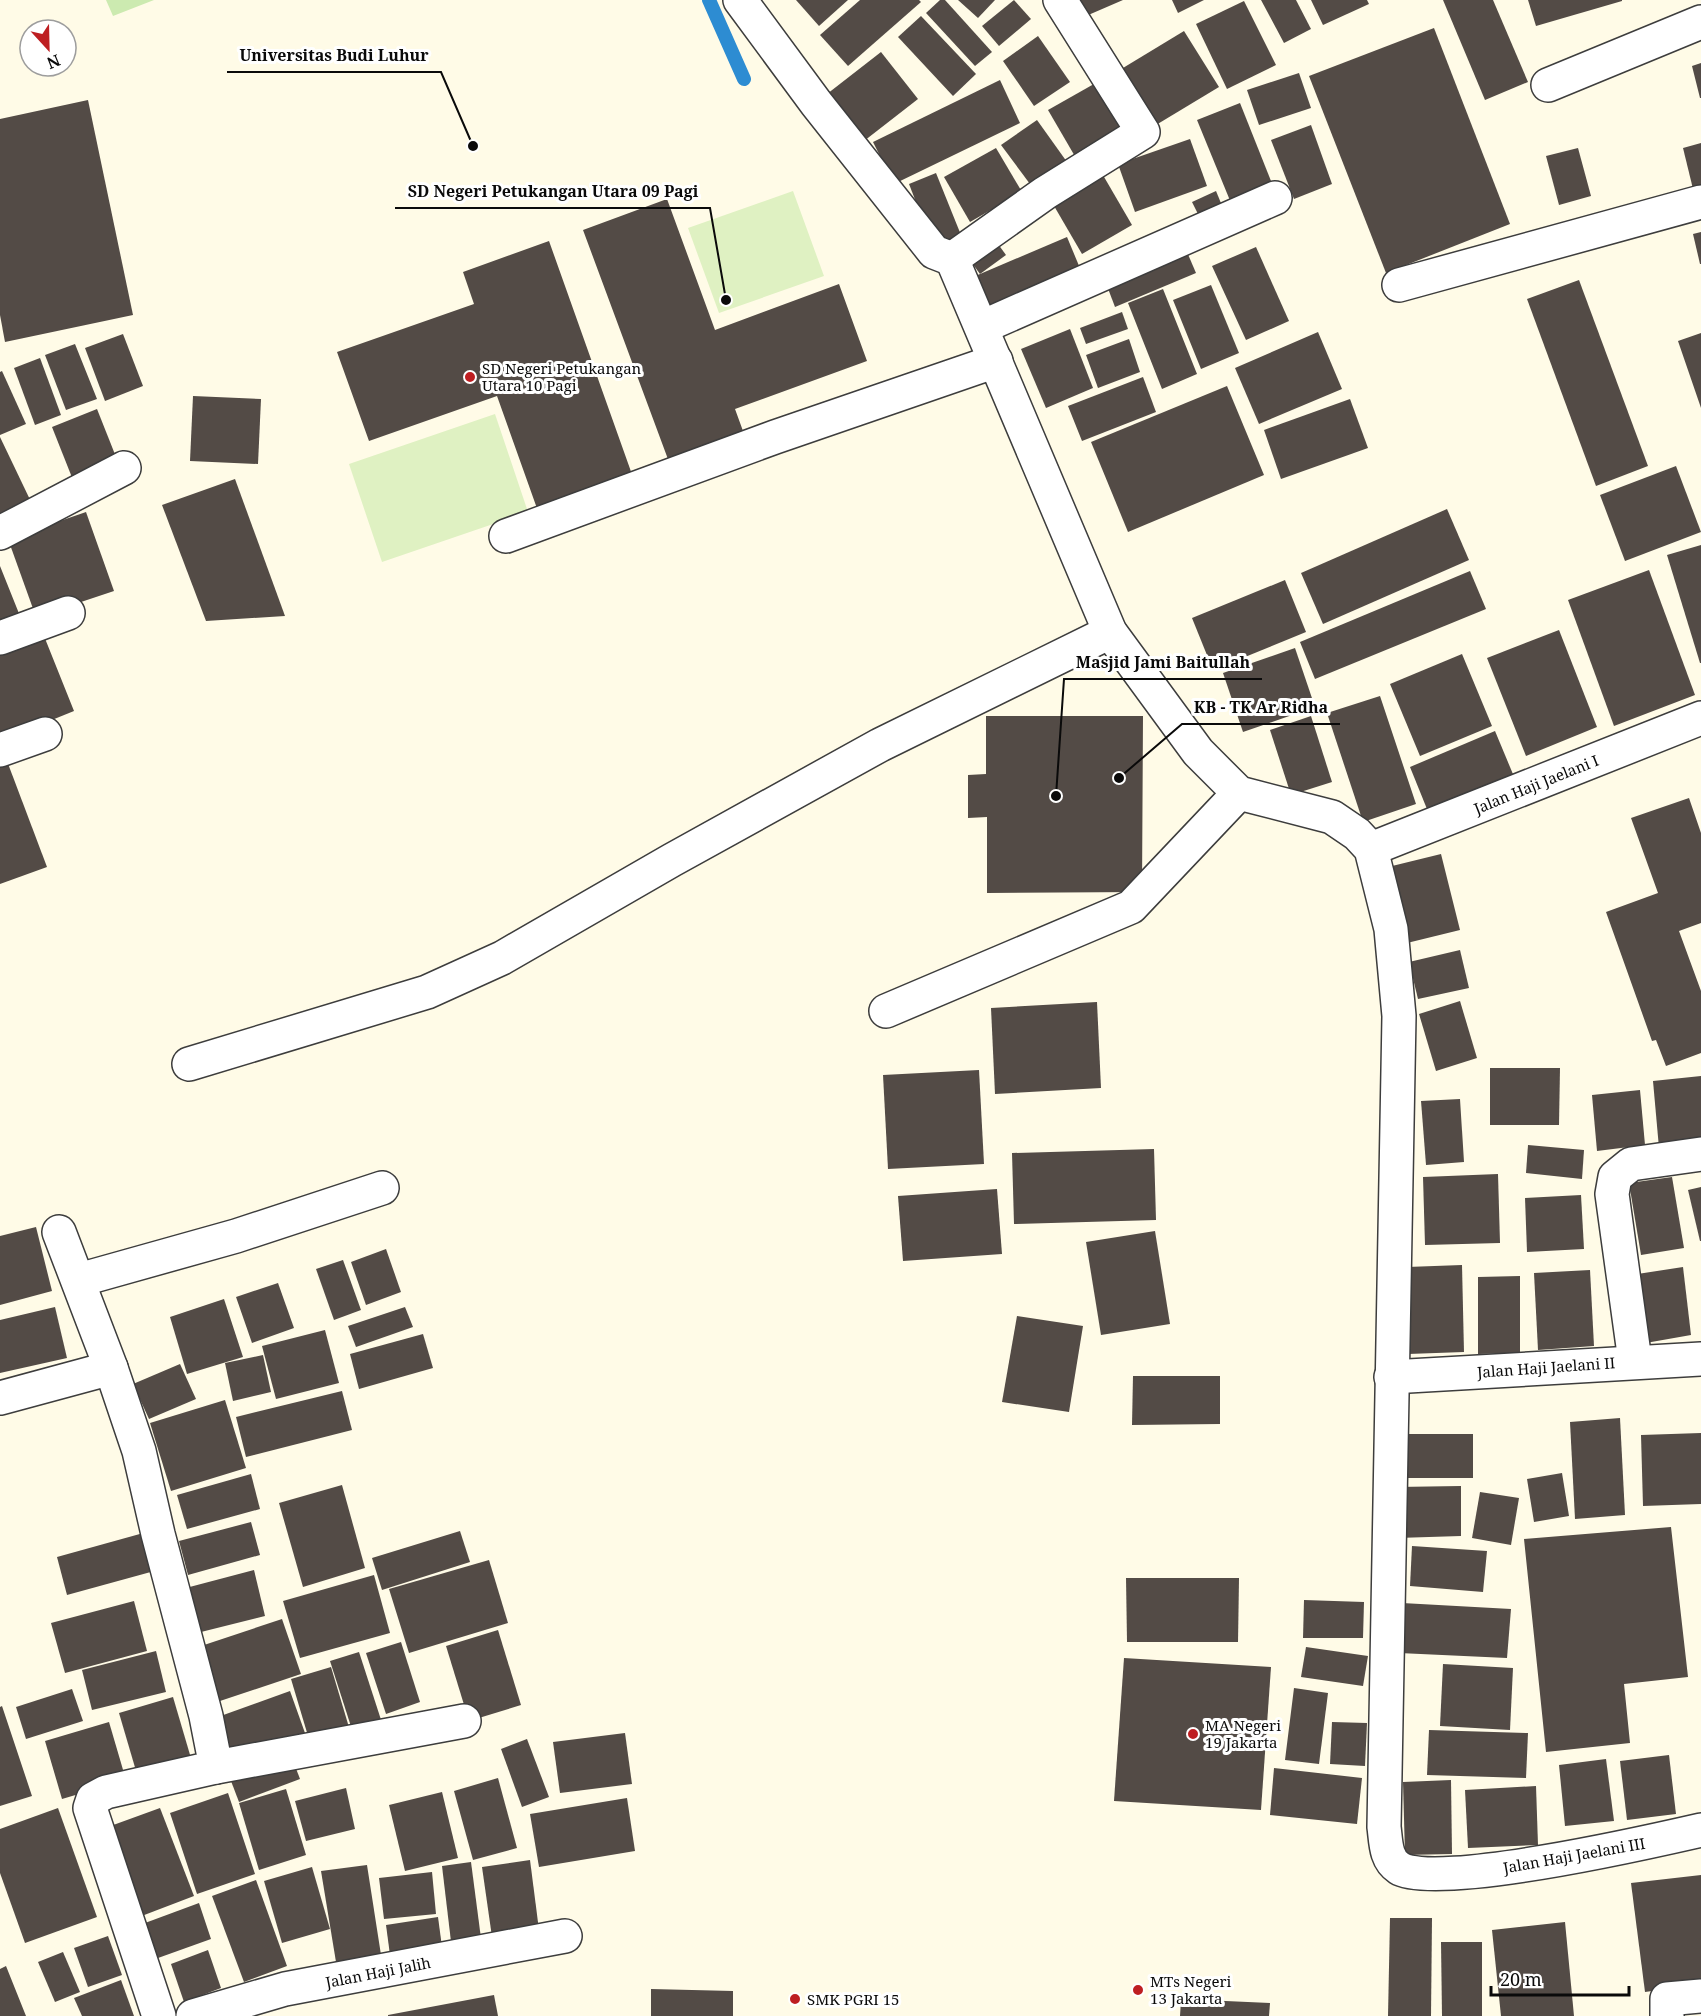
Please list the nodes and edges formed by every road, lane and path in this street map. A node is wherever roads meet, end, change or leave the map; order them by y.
1 (740, 0) edge
2 (1060, 0) edge
3 (1701, 22) edge
4 (1548, 85) dead end
5 (1275, 198) dead end
6 (1701, 202) edge
7 (952, 259) junction
8 (1399, 285) dead end
9 (982, 327) junction
10 (996, 361) junction
11 (124, 468) dead end
12 (0, 533) edge
13 (506, 536) dead end
14 (68, 613) dead end
15 (1110, 632) junction
16 (0, 638) edge
17 (1701, 718) edge
18 (45, 734) dead end
19 (0, 750) edge
20 (1239, 794) junction
21 (1371, 849) junction
22 (886, 1011) dead end
23 (189, 1064) dead end
24 (1701, 1154) edge
25 (382, 1188) dead end
26 (59, 1232) dead end
27 (79, 1280) junction
28 (1701, 1359) edge
29 (1635, 1361) junction
30 (111, 1368) junction
31 (1391, 1377) junction
32 (0, 1398) edge
33 (464, 1721) dead end
34 (216, 1767) junction
35 (1701, 1830) edge
36 (565, 1936) dead end
37 (1701, 1996) edge
38 (159, 2016) edge
39 (193, 2016) edge
40 (1667, 2016) edge

1 - 7 street
2 - 7 street
3 - 4 street
5 - 9 street
6 - 8 street
7 - 9 street
9 - 10 street
10 - 13 street
10 - 15 street
11 - 12 street
14 - 16 street
15 - 20 street
15 - 23 street
17 - 21 street, Jalan Haji Jaelani I
18 - 19 street
20 - 21 street
20 - 22 street
21 - 31 street
24 - 29 street
25 - 27 street
26 - 27 street
27 - 30 street
28 - 29 street, Jalan Haji Jaelani II
29 - 31 street, Jalan Haji Jaelani II
30 - 32 street
30 - 34 street
31 - 35 street, Jalan Haji Jaelani III
33 - 34 street
34 - 38 street
36 - 39 street, Jalan Haji Jalih
37 - 40 street

